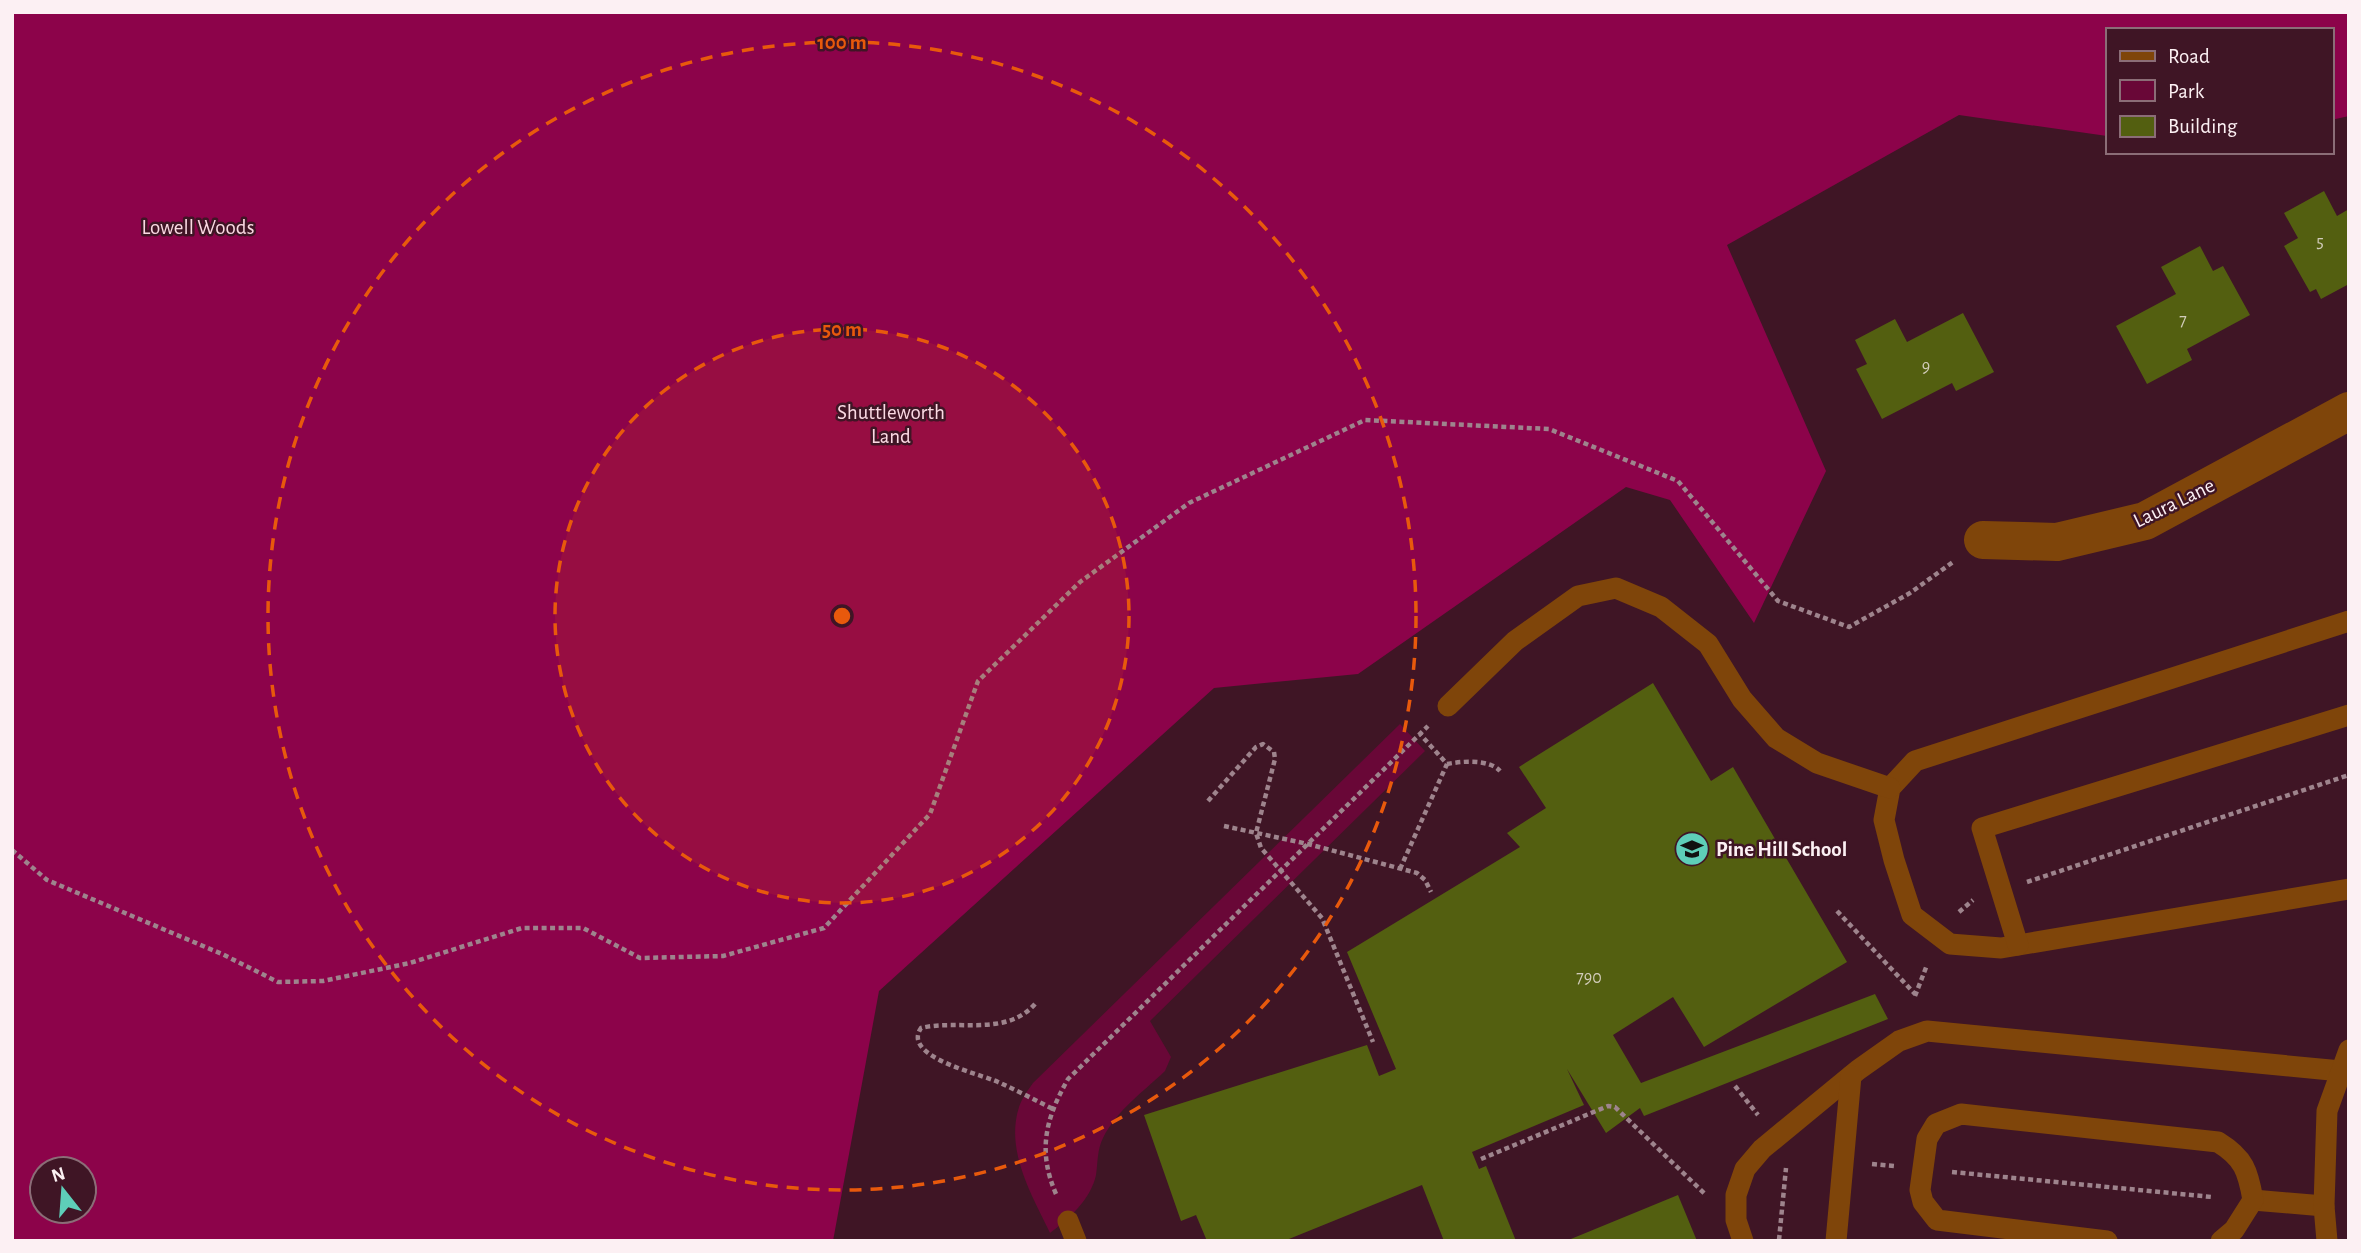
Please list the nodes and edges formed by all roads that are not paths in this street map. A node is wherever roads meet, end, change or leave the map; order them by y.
1 (2349, 411) edge
2 (1983, 540) road end
3 (2349, 621) edge
4 (1448, 706) road end
5 (2349, 715) edge
6 (1890, 788) junction
7 (2349, 889) edge
8 (2018, 945) junction
9 (2349, 1050) edge
10 (2341, 1071) junction
11 (1851, 1076) junction
12 (2253, 1200) junction
13 (2324, 1206) junction
14 (1068, 1221) road end
15 (1076, 1241) edge
16 (1743, 1241) edge
17 (1836, 1241) edge
18 (2107, 1241) edge
19 (2221, 1241) edge
20 (2327, 1241) edge

1 - 2 street, Laura Lane
3 - 6 lane
4 - 6 lane
5 - 8 lane
6 - 8 lane
7 - 8 lane
9 - 10 lane
10 - 11 lane
10 - 13 lane
11 - 16 lane
11 - 17 lane
12 - 13 lane
12 - 18 lane
12 - 19 lane
13 - 20 lane
14 - 15 lane

